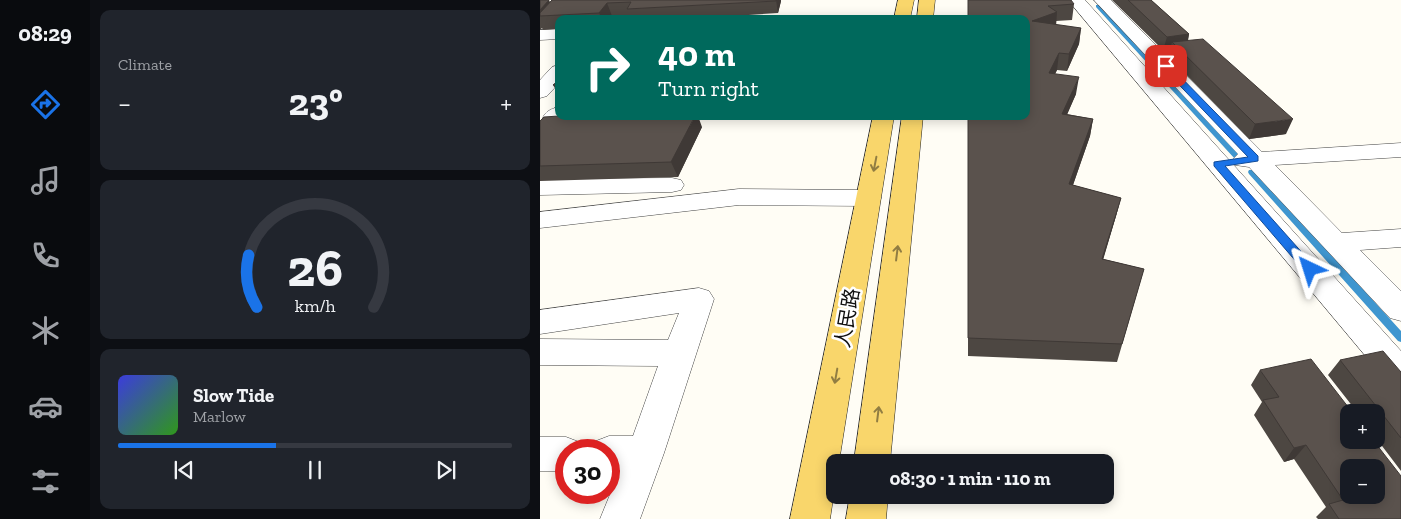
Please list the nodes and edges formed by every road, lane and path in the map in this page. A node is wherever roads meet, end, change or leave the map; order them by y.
1 (906, 0) edge
2 (927, 0) edge
3 (1076, 0) edge
4 (1102, 0) edge
5 (903, 15) edge
6 (925, 15) edge
7 (555, 34) edge
8 (540, 35) edge
9 (555, 76) edge
10 (540, 92) edge
11 (551, 110) edge
12 (883, 120) edge
13 (913, 120) edge
14 (540, 133) edge
15 (1401, 150) edge
16 (1255, 158) junction
17 (1218, 164) junction
18 (672, 185) dead end
19 (540, 188) edge
20 (869, 198) junction
21 (540, 220) edge
22 (1401, 238) edge
23 (1338, 242) junction
24 (1401, 310) edge
25 (540, 322) edge
26 (540, 352) edge
27 (678, 353) junction
28 (1401, 374) edge
29 (620, 453) edge
30 (646, 453) junction
31 (540, 454) edge
32 (555, 454) edge
33 (873, 454) edge
34 (867, 504) edge
35 (620, 519) edge
36 (810, 519) edge
37 (866, 519) edge

1 - 5 main road
2 - 6 main road
3 - 17 street
4 - 16 street
7 - 8 street
9 - 10 street
11 - 14 street
12 -> 20 main road, 人民路
33 -> 13 main road, 人民路
15 - 16 street
16 - 17 street
16 - 23 street
17 - 28 street
18 - 19 street
20 - 21 street
20 -> 36 main road, 人民路
22 - 23 street
23 - 24 street
25 - 27 street
26 - 27 street
27 - 30 street
29 - 30 street
30 - 35 street
31 - 32 street
34 - 37 main road

